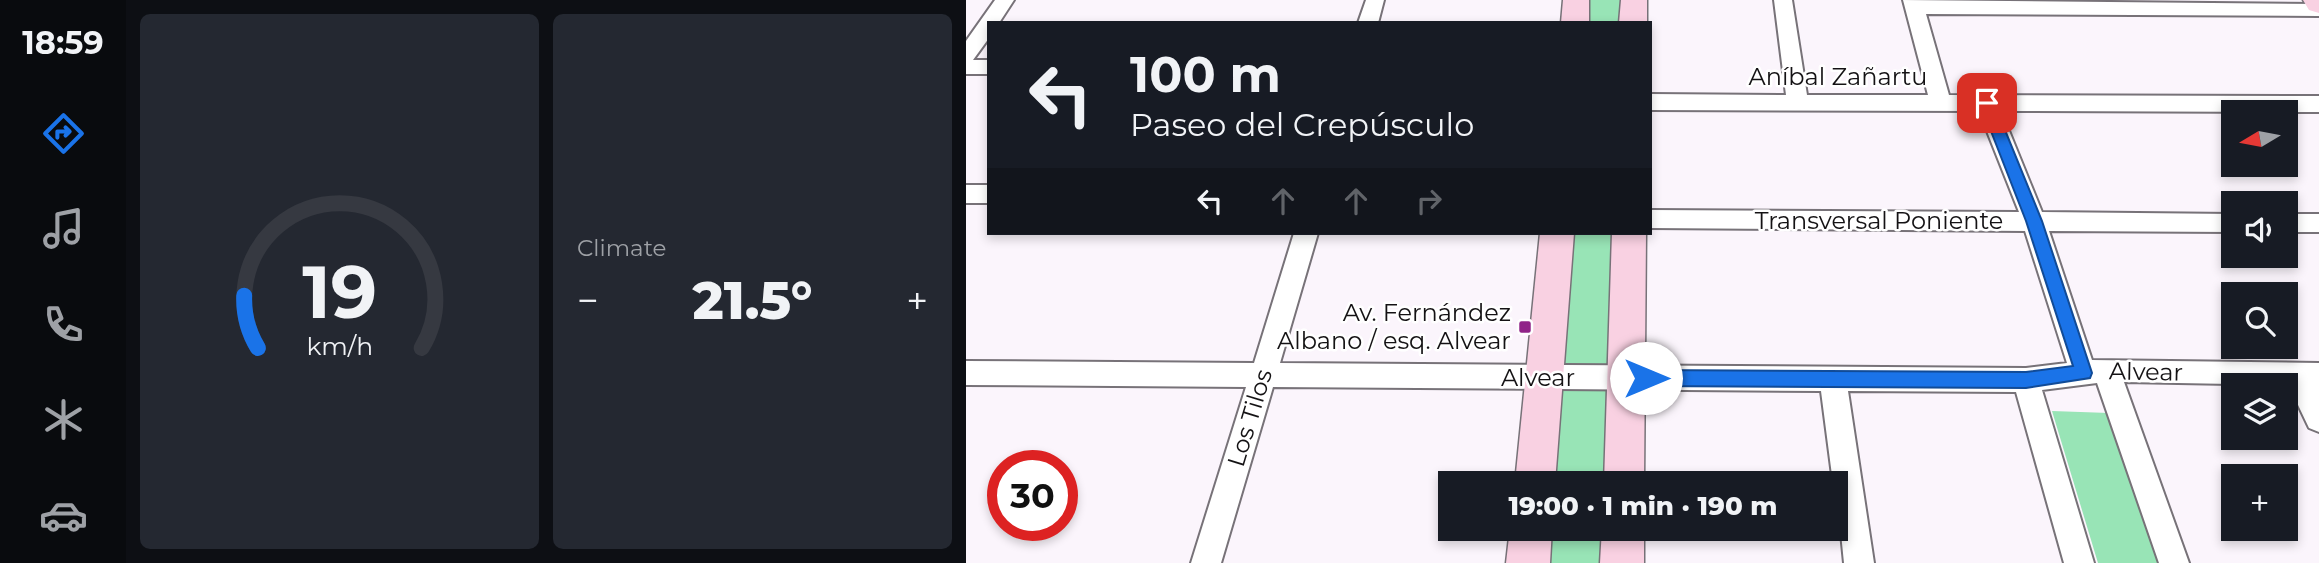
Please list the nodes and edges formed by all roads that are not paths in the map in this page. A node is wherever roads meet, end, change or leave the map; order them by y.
1 (1005, 0) edge
2 (1375, 0) edge
3 (1576, 0) edge
4 (1634, 0) edge
5 (1783, 0) edge
6 (1913, 4) edge
7 (2041, 4) edge
8 (2319, 10) edge
9 (990, 21) edge
10 (1369, 21) edge
11 (1574, 21) edge
12 (1633, 21) edge
13 (987, 26) edge
14 (966, 55) edge
15 (966, 67) edge
16 (987, 67) edge
17 (1652, 102) edge
18 (1798, 103) junction
19 (1941, 103) junction
20 (1987, 103) junction
21 (2319, 104) edge
22 (966, 194) edge
23 (987, 194) edge
24 (1652, 219) edge
25 (2034, 221) junction
26 (2221, 223) edge
27 (2298, 223) edge
28 (2319, 223) edge
29 (1305, 235) edge
30 (1557, 235) edge
31 (1629, 235) edge
32 (2095, 372) junction
33 (966, 373) edge
34 (2308, 374) edge
35 (1263, 376) junction
36 (1626, 378) junction
37 (1544, 379) junction
38 (1833, 379) junction
39 (2026, 380) junction
40 (2319, 419) edge
41 (1536, 471) edge
42 (1624, 471) edge
43 (1530, 541) edge
44 (1623, 541) edge
45 (1206, 563) edge
46 (1528, 563) edge
47 (1622, 563) edge
48 (1859, 563) edge
49 (2078, 563) edge
50 (2174, 563) edge

1 - 9 street
2 - 10 street
3 - 11 main road
4 - 12 main road
5 - 18 street
6 - 7 street
6 - 19 street
7 - 8 street
13 - 14 street
15 - 16 street
17 - 18 street, Aníbal Zañartu
18 - 19 street, Aníbal Zañartu
19 - 20 street, Aníbal Zañartu
20 - 21 street, Aníbal Zañartu
20 - 25 street
22 - 23 street
24 - 25 street, Transversal Poniente
25 - 26 street, Transversal Poniente
25 - 32 street
27 - 28 street
29 - 35 street, Los Tilos
30 - 37 main road
31 - 36 main road
32 - 34 street, Alvear
32 - 39 street, Alvear
32 - 50 street
33 - 35 street, Alvear
34 - 40 street
35 - 37 street, Alvear
35 - 45 street, Los Tilos
36 - 37 street, Alvear
36 - 38 street, Alvear
36 - 42 main road
37 - 41 main road
38 - 39 street, Alvear
38 - 48 street
39 - 49 street
43 - 46 main road
44 - 47 main road

